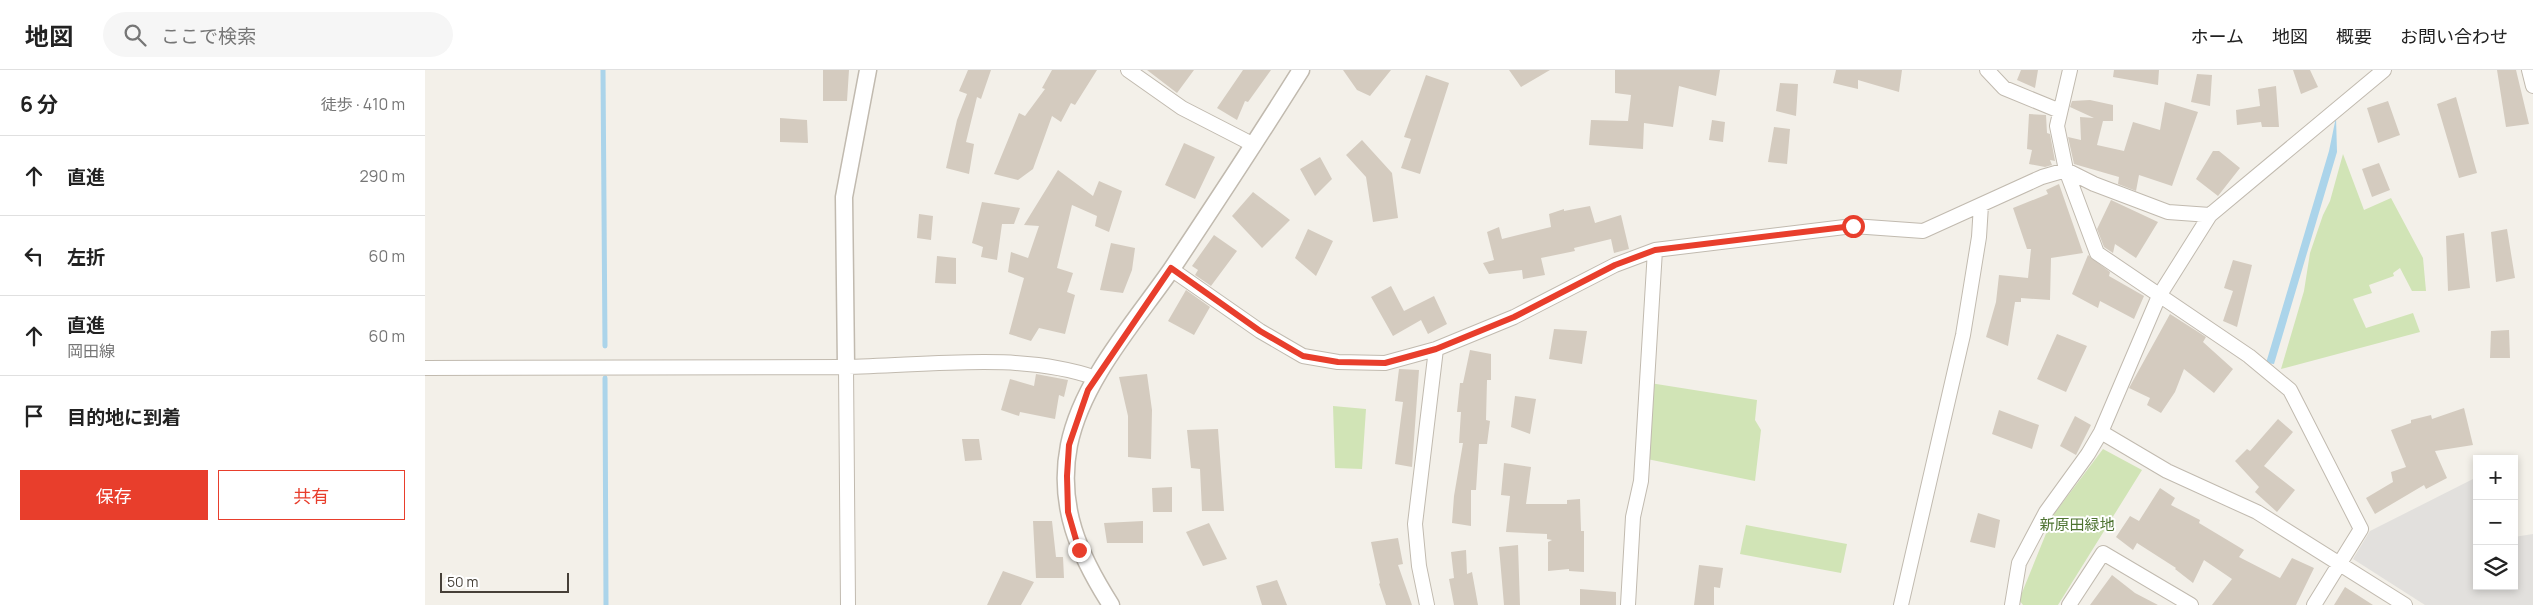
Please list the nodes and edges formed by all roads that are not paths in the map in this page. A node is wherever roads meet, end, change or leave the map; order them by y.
1 (868, 70) edge
2 (1128, 70) edge
3 (1301, 70) edge
4 (1987, 70) edge
5 (2070, 70) edge
6 (2384, 70) edge
7 (2529, 70) edge
8 (2533, 86) edge
9 (2060, 111) junction
10 (1254, 145) junction
11 (2066, 170) junction
12 (1981, 205) junction
13 (2210, 215) junction
14 (1655, 250) junction
15 (1171, 268) junction
16 (2159, 296) junction
17 (1436, 349) junction
18 (846, 367) junction
19 (425, 368) edge
20 (1092, 384) junction
21 (2101, 432) junction
22 (2338, 564) junction
23 (848, 605) edge
24 (1111, 605) edge
25 (1427, 605) edge
26 (1628, 605) edge
27 (1901, 605) edge
28 (2012, 605) edge
29 (2069, 605) edge
30 (2191, 605) edge
31 (2314, 605) edge
32 (2405, 605) edge

1 - 18 street
2 - 10 street
3 - 10 street
4 - 9 street
5 - 9 street
6 - 13 street
7 - 8 street
9 - 11 street
10 - 15 street
11 - 12 street
11 - 13 street
11 - 16 street
12 - 14 street
12 - 27 street
13 - 16 street
14 - 17 street
14 - 26 street
15 - 17 street
15 - 20 street
16 - 21 street
16 - 22 street
17 - 25 street
18 - 19 street
18 - 20 street
18 - 23 street
20 - 24 street
21 - 22 street
21 - 28 street
22 - 31 street
22 - 32 street
29 - 30 street

